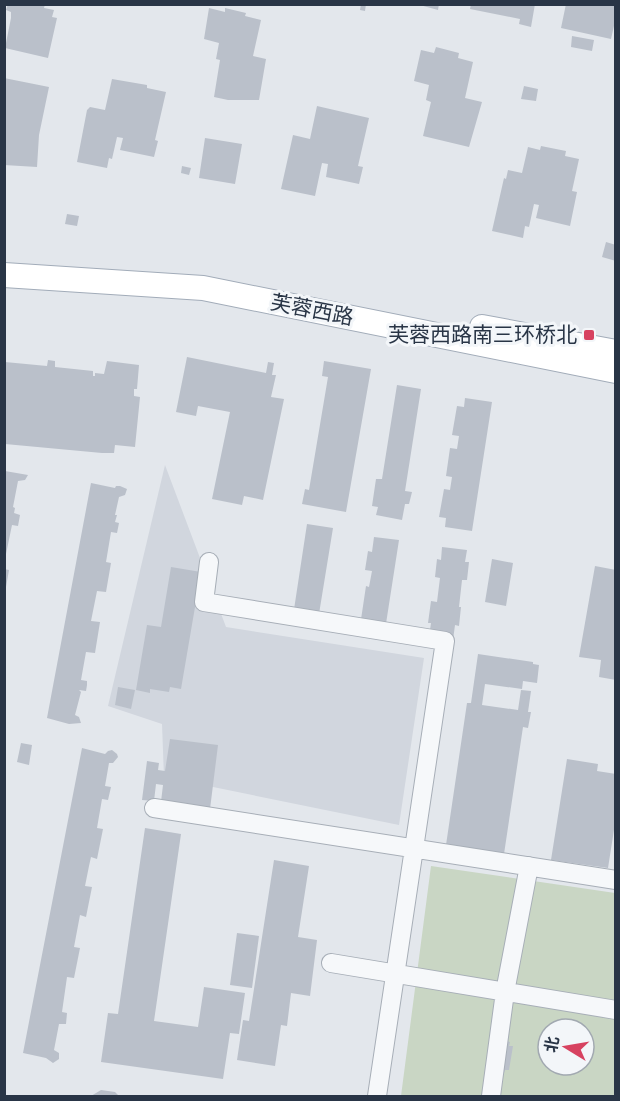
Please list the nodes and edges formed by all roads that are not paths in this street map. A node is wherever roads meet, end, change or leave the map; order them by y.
1 (4, 260) edge
2 (4, 275) edge
3 (615, 352) edge
4 (615, 370) edge
5 (209, 562) dead end
6 (154, 808) dead end
7 (414, 848) junction
8 (530, 866) junction
9 (615, 880) edge
10 (331, 963) dead end
11 (396, 973) junction
12 (505, 993) junction
13 (615, 1010) edge
14 (377, 1096) edge
15 (491, 1096) edge

1 - 3 main road, 芙蓉西路
2 - 4 main road, 芙蓉西路
5 - 7 lane
6 - 7 lane
7 - 8 lane
7 - 11 lane
8 - 9 lane
8 - 12 lane
10 - 11 lane
11 - 12 lane
11 - 14 lane
12 - 13 lane
12 - 15 lane

